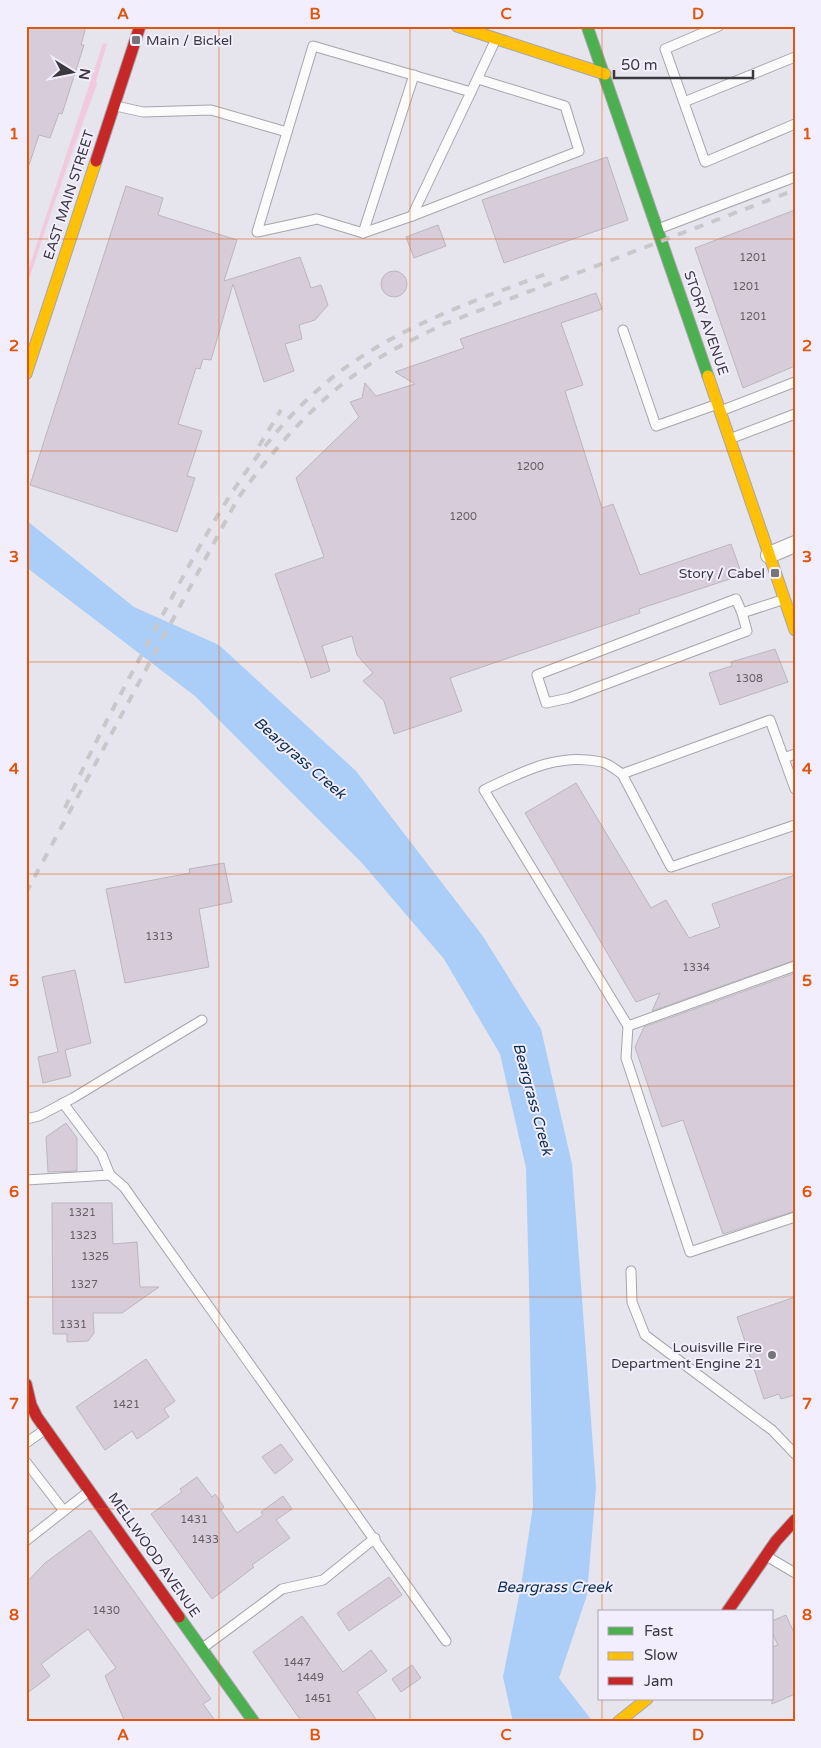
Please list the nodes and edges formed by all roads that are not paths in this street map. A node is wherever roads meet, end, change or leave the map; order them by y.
1 (140, 26) edge
2 (458, 26) edge
3 (588, 26) edge
4 (719, 26) edge
5 (502, 38) junction
6 (795, 57) edge
7 (605, 74) junction
8 (414, 75) junction
9 (478, 79) junction
10 (471, 92) junction
11 (684, 102) junction
12 (114, 105) junction
13 (795, 124) edge
14 (287, 132) junction
15 (795, 177) edge
16 (412, 216) junction
17 (658, 230) junction
18 (363, 233) junction
19 (622, 330) dead end
20 (26, 374) edge
21 (795, 382) edge
22 (719, 408) junction
23 (795, 414) edge
24 (730, 439) junction
25 (795, 544) edge
26 (769, 555) junction
27 (784, 599) junction
28 (742, 613) junction
29 (795, 630) edge
30 (795, 754) edge
31 (784, 758) junction
32 (622, 774) junction
33 (795, 789) edge
34 (795, 825) edge
35 (795, 966) edge
36 (202, 1020) dead end
37 (628, 1026) junction
38 (63, 1103) junction
39 (26, 1119) edge
40 (110, 1175) junction
41 (26, 1180) edge
42 (795, 1218) edge
43 (631, 1271) dead end
44 (26, 1384) edge
45 (46, 1429) junction
46 (26, 1443) edge
47 (795, 1454) edge
48 (26, 1462) edge
49 (90, 1491) junction
50 (64, 1511) junction
51 (795, 1520) edge
52 (26, 1538) edge
53 (374, 1538) junction
54 (765, 1556) junction
55 (795, 1573) edge
56 (728, 1610) edge
57 (446, 1641) dead end
58 (201, 1648) junction
59 (646, 1700) edge
60 (254, 1722) edge
61 (618, 1722) edge

1 - 12 main road, EAST MAIN STREET
2 - 5 main road
3 - 7 main road, STORY AVENUE
4 - 11 lane
5 - 7 main road
5 - 9 lane
6 - 11 lane
7 - 17 main road, STORY AVENUE
8 - 10 lane
8 - 14 lane
8 - 18 lane
9 - 10 lane
9 - 16 lane
10 - 16 lane
11 - 13 lane
12 - 14 lane
12 - 20 main road, EAST MAIN STREET
14 - 18 lane
15 - 17 lane
16 - 18 lane
17 - 22 main road, STORY AVENUE
19 - 22 lane
21 - 22 lane
22 - 24 main road, STORY AVENUE
23 - 24 lane
24 - 26 main road, STORY AVENUE
25 - 26 street
26 - 27 main road, STORY AVENUE
27 - 28 lane
27 - 29 main road, STORY AVENUE
28 - 28 lane
30 - 31 lane
31 - 32 lane
31 - 33 lane
32 - 34 lane
32 - 37 lane
35 - 37 lane
36 - 38 lane
37 - 42 lane
38 - 39 lane
38 - 40 lane
40 - 41 lane
40 - 53 lane
43 - 47 lane
44 - 45 main road, MELLWOOD AVENUE
45 - 46 lane
45 - 49 main road, MELLWOOD AVENUE
48 - 50 lane
49 - 50 lane
49 - 58 main road, MELLWOOD AVENUE
50 - 52 lane
51 - 54 main road
53 - 57 lane
53 - 58 lane
54 - 55 lane
54 - 56 main road
58 - 60 main road, MELLWOOD AVENUE
59 - 61 main road

